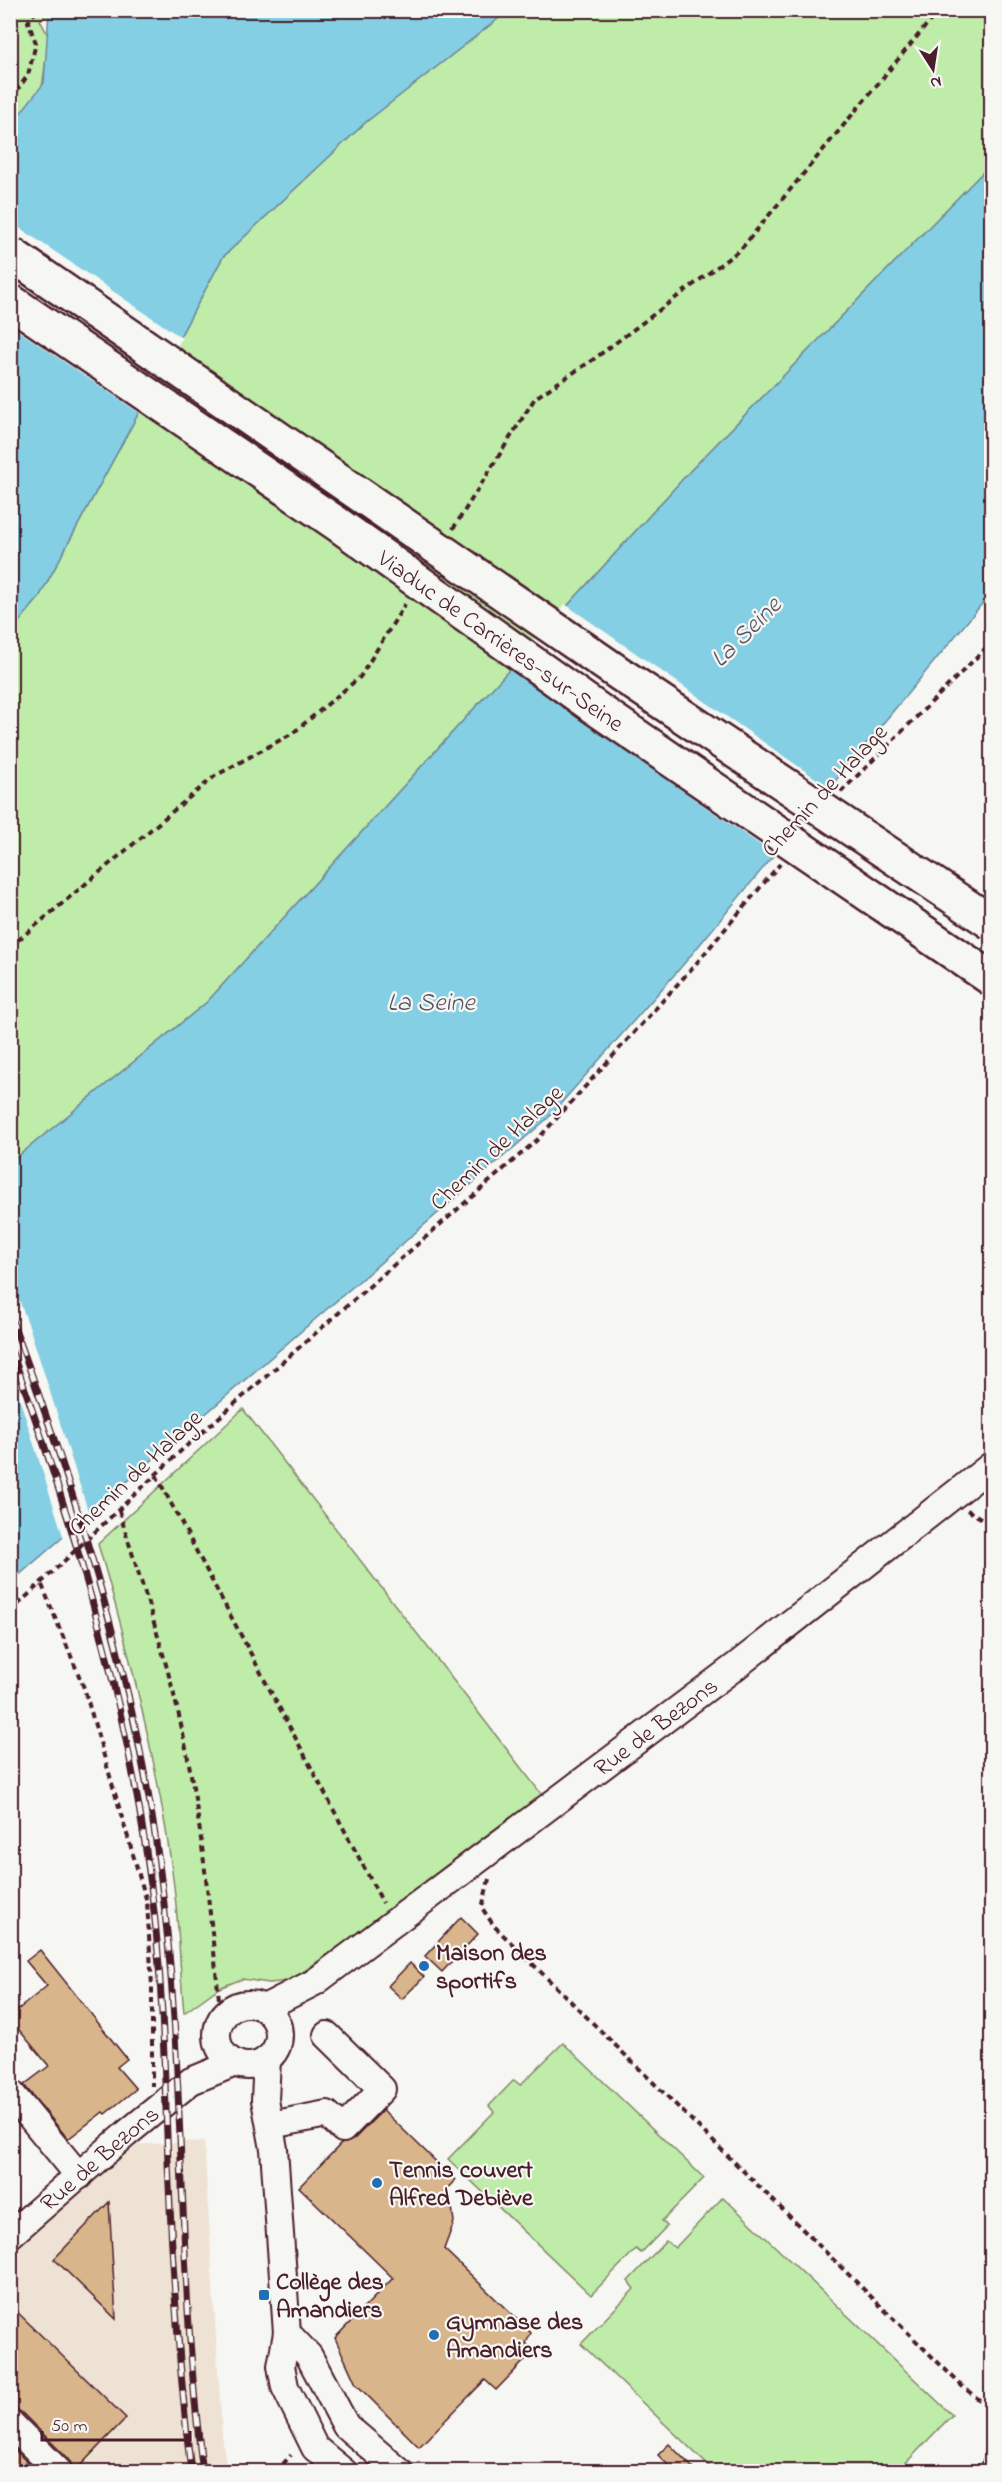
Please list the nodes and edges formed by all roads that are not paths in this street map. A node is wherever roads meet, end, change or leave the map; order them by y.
1 (11, 255) edge
2 (10, 301) edge
3 (992, 923) edge
4 (992, 980) edge
5 (992, 1465) edge
6 (315, 1982) junction
7 (264, 2008) junction
8 (219, 2027) junction
9 (279, 2029) junction
10 (327, 2035) dead end
11 (249, 2063) junction
12 (191, 2081) junction
13 (10, 2092) edge
14 (271, 2125) junction
15 (79, 2176) junction
16 (10, 2235) edge
17 (287, 2333) junction
18 (10, 2423) edge
19 (59, 2472) edge
20 (344, 2472) edge
21 (400, 2472) edge

1 - 3 highway, Viaduc de Carrières-sur-Seine, bridge
2 - 4 highway, Viaduc de Carrières-sur-Seine, bridge
5 - 6 street, Rue de Bezons
6 - 7 street, Rue de Bezons
6 - 9 street, Rue de Bezons
7 - 8 street, Rue de Bezons
7 - 9 street
8 - 11 street
8 - 12 street, Rue de Bezons
9 - 11 street, Rue de Bezons
10 - 14 street
11 - 12 street, Rue de Bezons
11 - 14 street
12 - 15 street, Rue de Bezons
13 - 15 street
14 - 17 street
15 - 16 street, Rue de Bezons
17 - 20 street
17 - 21 street
18 - 19 street

